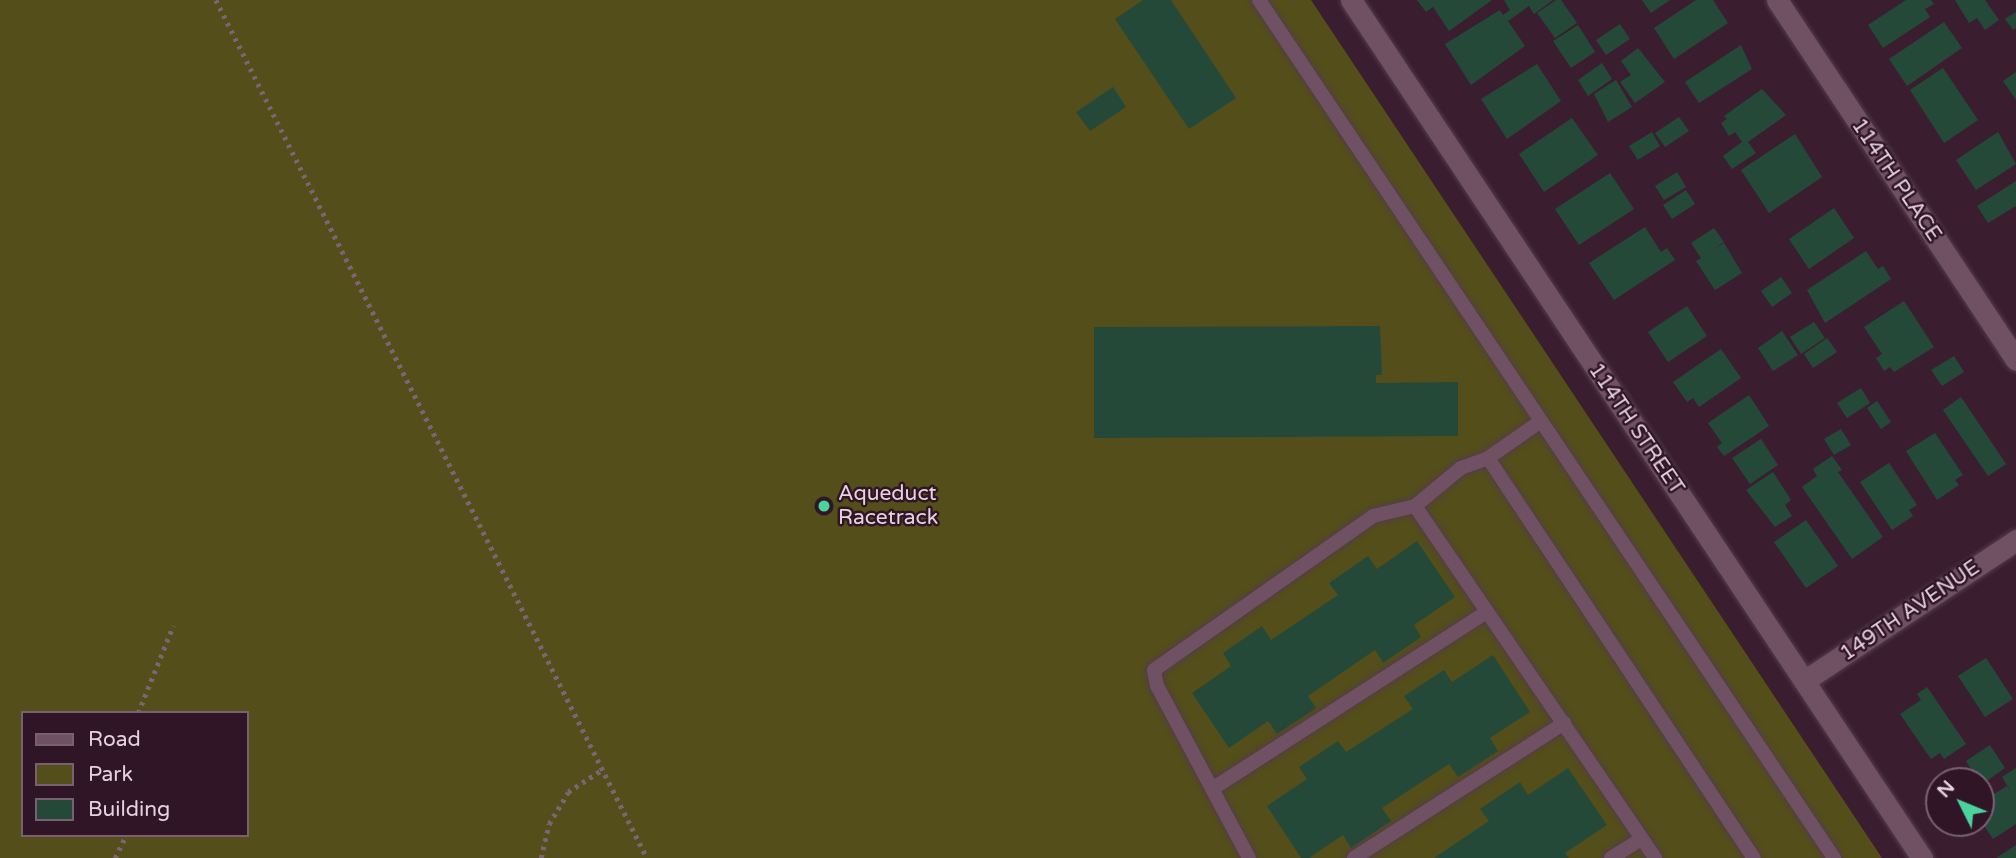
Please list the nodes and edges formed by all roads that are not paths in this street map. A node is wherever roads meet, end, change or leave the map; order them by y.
1 (1259, 0) edge
2 (1351, 0) edge
3 (1777, 0) edge
4 (2016, 360) edge
5 (1541, 421) junction
6 (1488, 458) junction
7 (1415, 506) junction
8 (2016, 540) edge
9 (1488, 612) junction
10 (1804, 681) junction
11 (1564, 723) junction
12 (1212, 789) junction
13 (1642, 839) junction
14 (1249, 858) edge
15 (1354, 858) edge
16 (1611, 858) edge
17 (1655, 858) edge
18 (1754, 858) edge
19 (1834, 858) edge
20 (1922, 858) edge

1 - 5 lane
2 - 10 street, 114TH STREET
3 - 4 street, 114TH PLACE
5 - 6 lane
5 - 19 lane
6 - 7 lane
6 - 18 lane
7 - 9 lane
7 - 12 lane
8 - 10 street, 149TH AVENUE
9 - 11 lane
9 - 12 lane
10 - 20 street, 114TH STREET
11 - 13 lane
11 - 15 lane
12 - 14 lane
13 - 16 lane
13 - 17 lane

